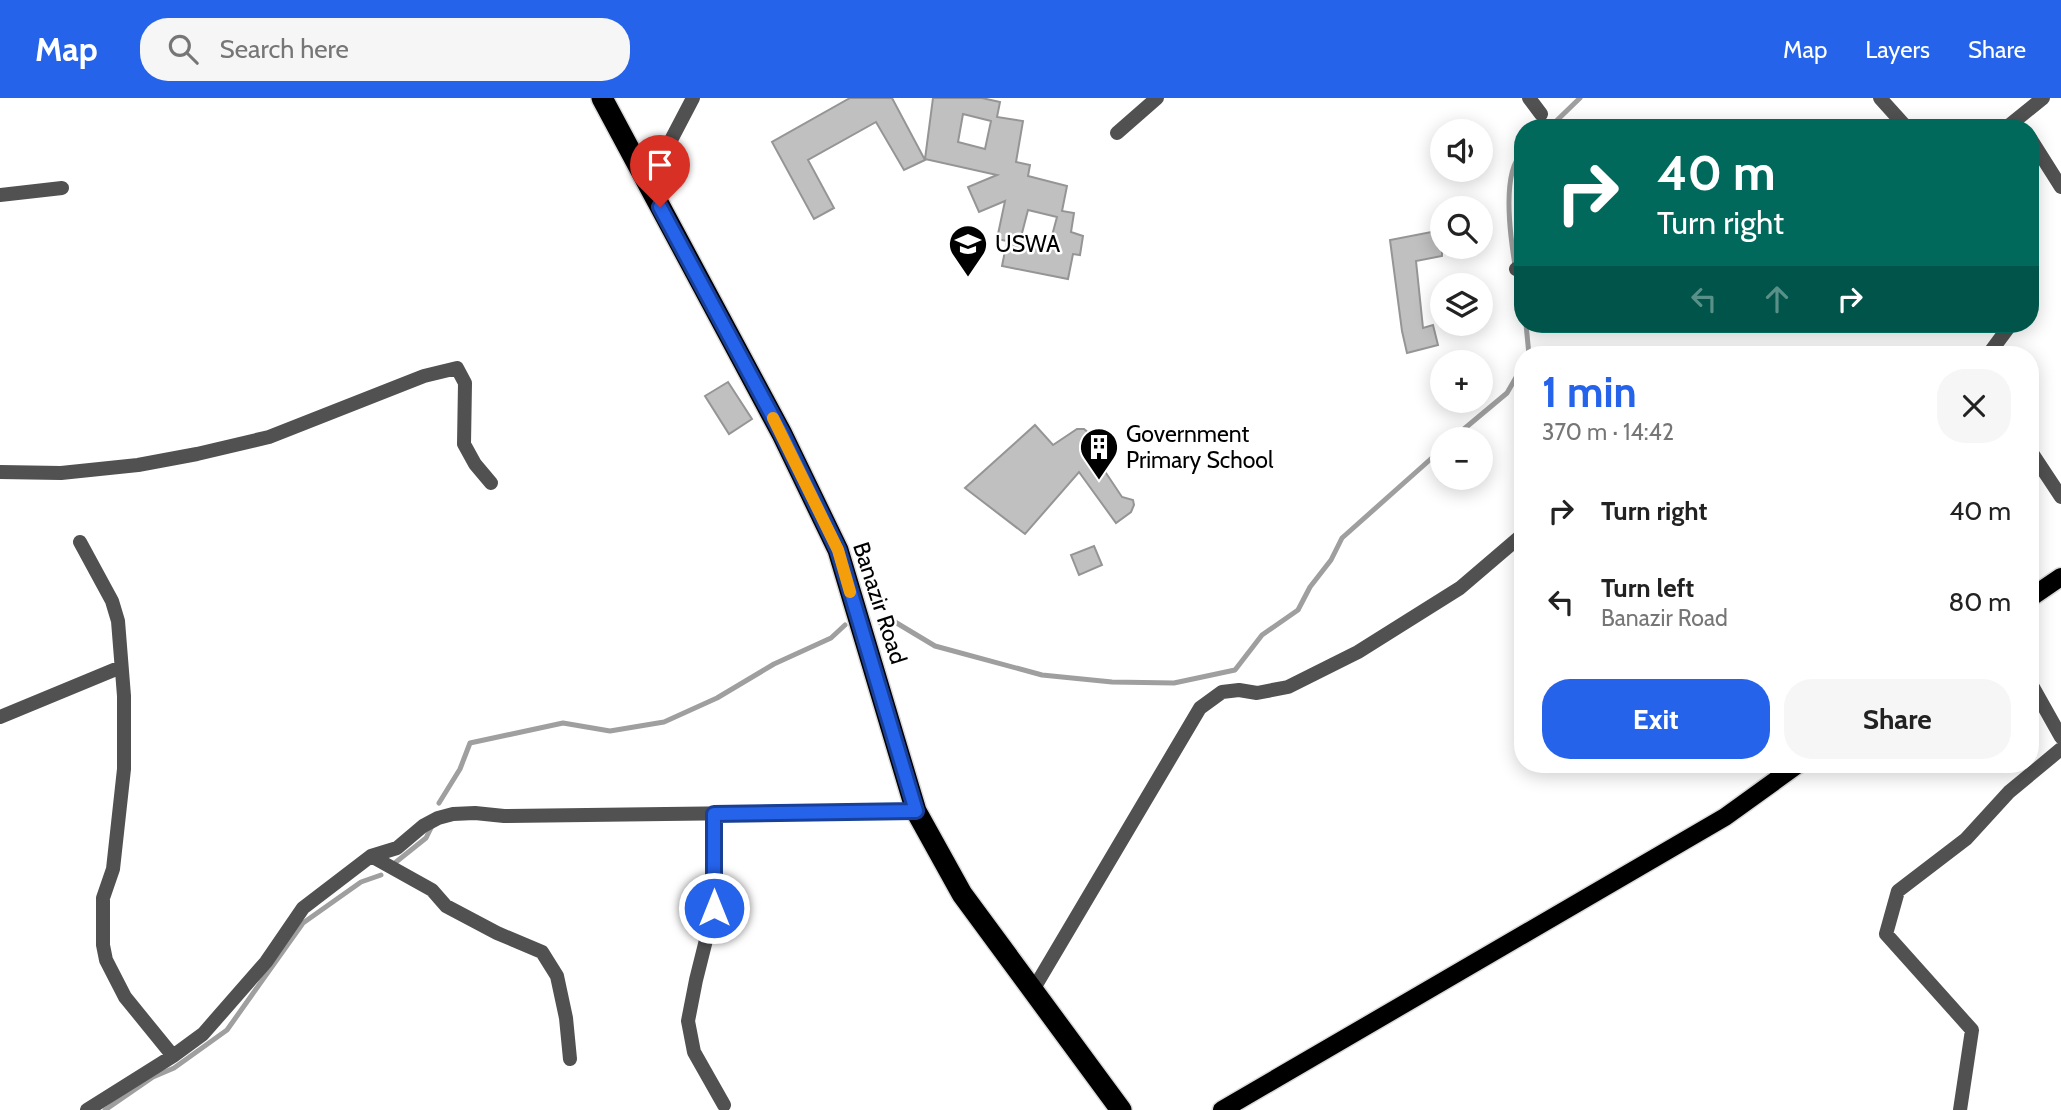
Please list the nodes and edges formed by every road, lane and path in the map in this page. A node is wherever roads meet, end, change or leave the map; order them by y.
1 (602, 98) edge
2 (693, 98) edge
3 (1157, 98) edge
4 (1529, 98) edge
5 (1880, 98) edge
6 (2043, 98) edge
7 (1541, 114) dead end
8 (1899, 119) edge
9 (2022, 119) edge
10 (1117, 133) dead end
11 (2039, 152) edge
12 (648, 184) junction
13 (2061, 187) edge
14 (62, 188) dead end
15 (0, 195) edge
16 (2039, 464) edge
17 (0, 472) edge
18 (491, 483) dead end
19 (2061, 497) edge
20 (80, 542) dead end
21 (1514, 542) edge
22 (2061, 577) edge
23 (2039, 592) edge
24 (121, 667) junction
25 (2039, 697) edge
26 (0, 717) edge
27 (2061, 737) edge
28 (2061, 749) edge
29 (2039, 767) edge
30 (1786, 773) edge
31 (2032, 773) edge
32 (916, 811) junction
33 (714, 814) junction
34 (371, 856) junction
35 (1033, 990) junction
36 (173, 1056) junction
37 (570, 1059) dead end
38 (724, 1105) dead end
39 (87, 1110) edge
40 (1121, 1110) edge
41 (1222, 1110) edge
42 (1960, 1110) edge

1 - 12 highway, Banazir Road
2 - 12 street
3 - 10 street
4 - 7 street
5 - 8 street
6 - 9 street
11 - 13 street
12 - 32 highway, Banazir Road
14 - 15 street
16 - 19 street
17 - 18 street
20 - 24 street
21 - 35 street
22 - 23 main road
24 - 26 street
24 - 36 street
25 - 27 street
28 - 29 street
30 - 41 main road
31 - 42 street
32 - 33 street
32 - 35 highway, Banazir Road
33 - 34 street
33 - 38 street
34 - 36 street
34 - 37 street
35 - 40 highway, Banazir Road
36 - 39 street

